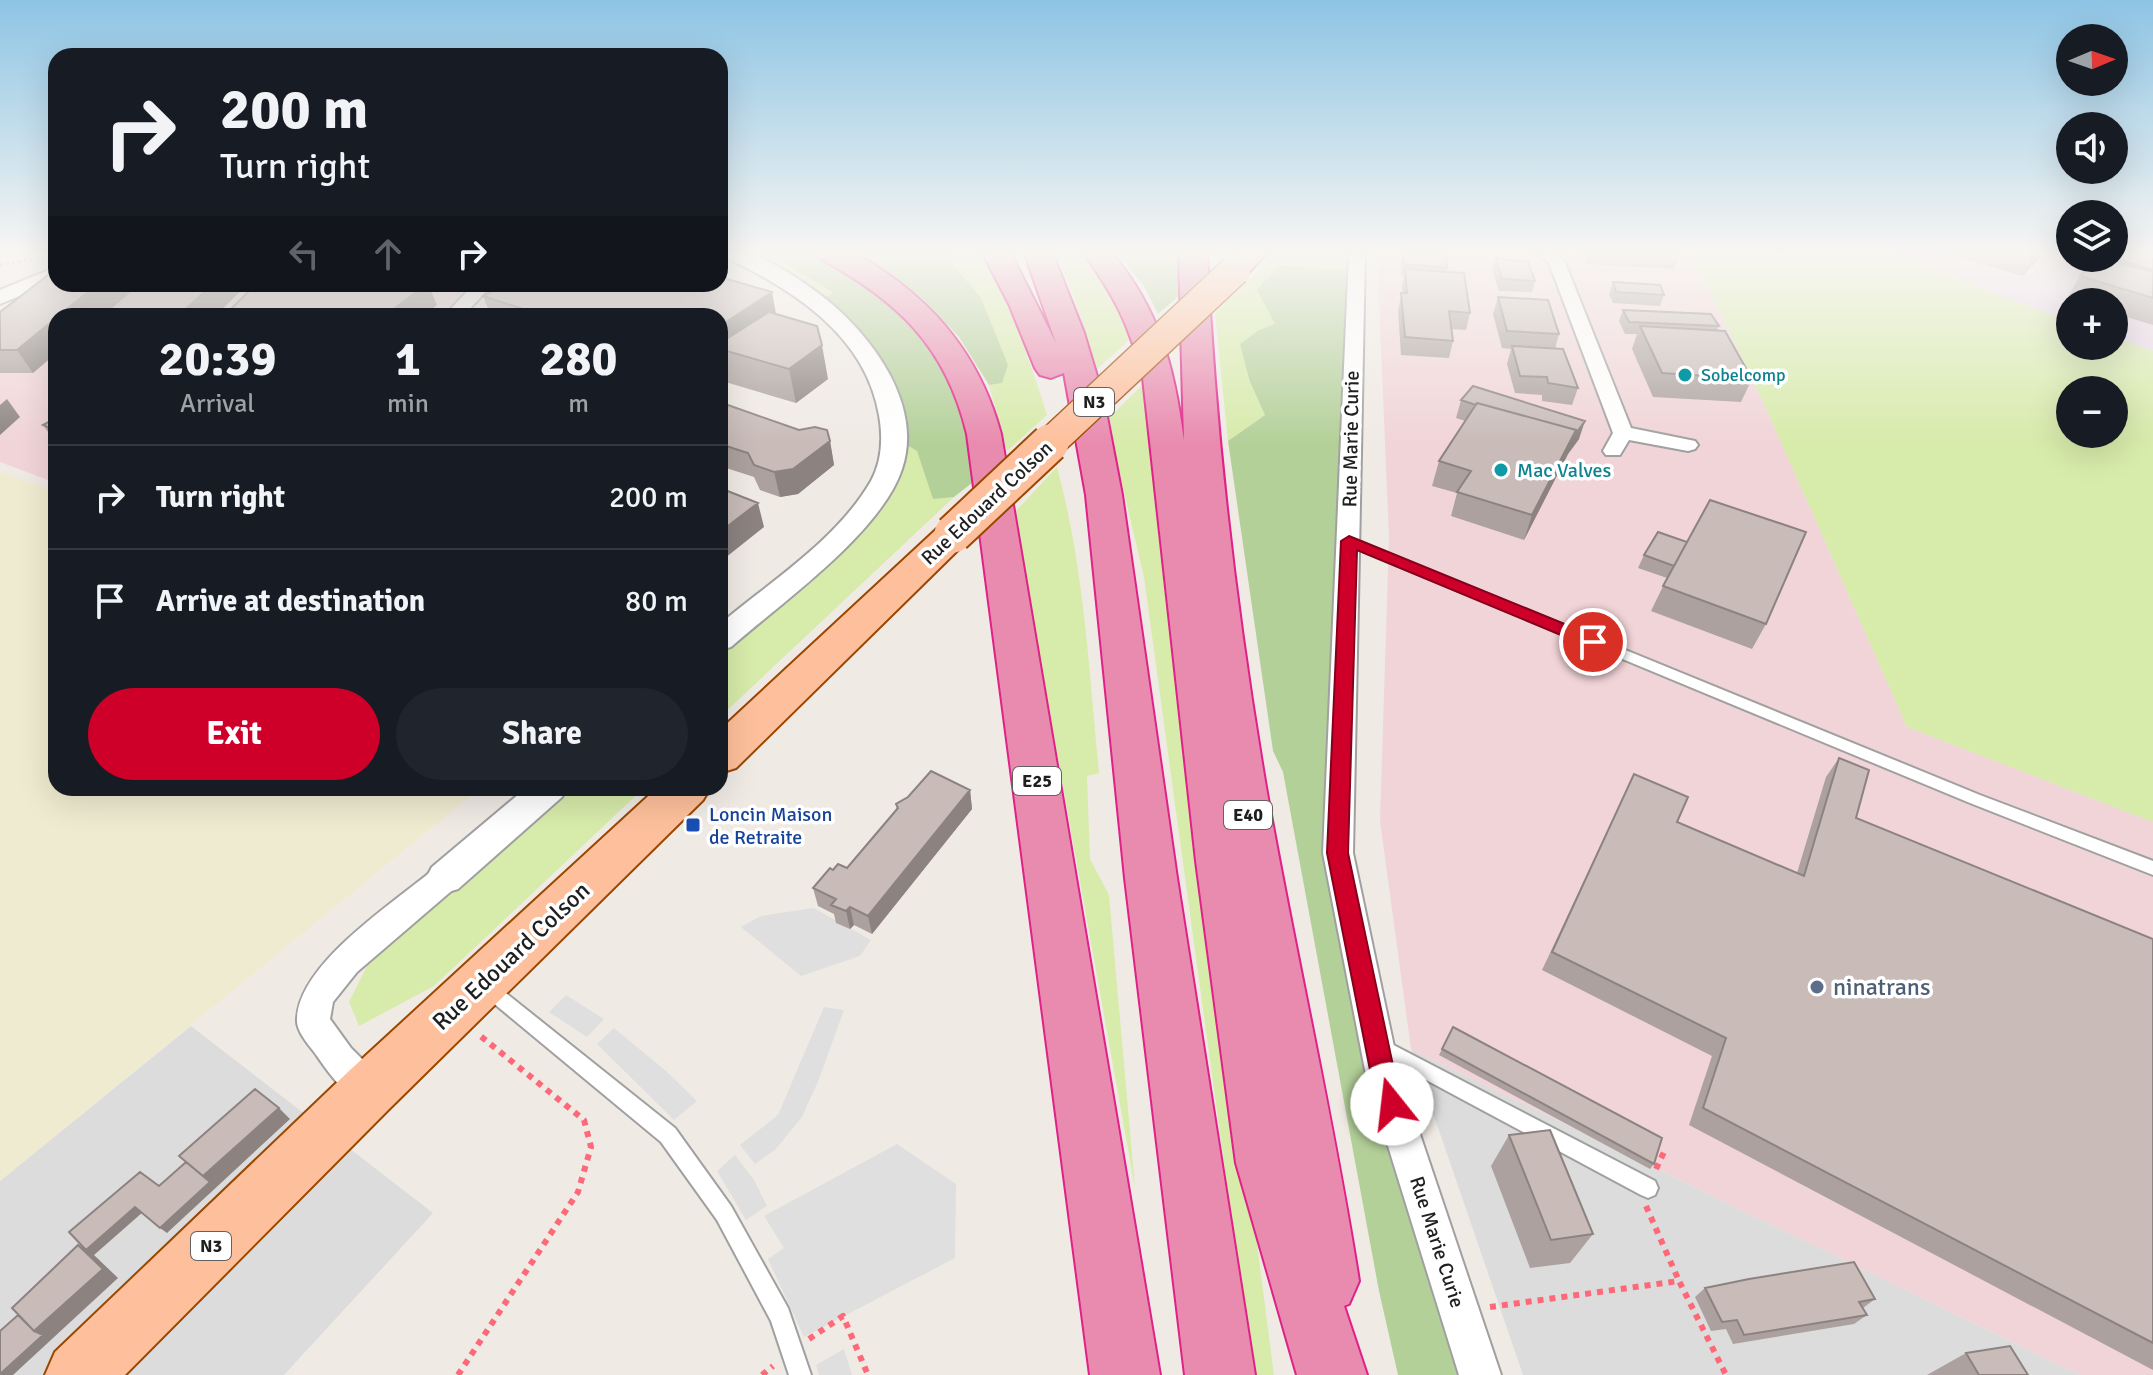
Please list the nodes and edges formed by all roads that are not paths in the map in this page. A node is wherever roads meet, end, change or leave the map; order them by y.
1 (832, 316) edge
2 (922, 316) edge
3 (1028, 316) edge
4 (1063, 316) edge
5 (1141, 316) edge
6 (1170, 316) edge
7 (1211, 316) edge
8 (1355, 316) edge
9 (1575, 316) edge
10 (1688, 445) dead end
11 (1108, 541) junction
12 (1349, 541) junction
13 (728, 633) edge
14 (728, 748) edge
15 (541, 796) edge
16 (679, 796) edge
17 (2153, 868) edge
18 (445, 878) joint
19 (467, 998) junction
20 (1376, 1044) junction
21 (356, 1103) junction
22 (1648, 1188) road end
23 (78, 1375) edge
24 (800, 1375) edge
25 (1125, 1375) edge
26 (1220, 1375) edge
27 (1332, 1375) edge
28 (1338, 1375) edge
29 (1480, 1375) edge

1 - 13 street
2 - 25 highway, E25
3 - 11 highway
4 - 11 highway
5 - 27 highway
6 - 14 main road, Rue Edouard Colson / N3, bridge
7 - 28 highway, E40
8 - 12 street, Rue Marie Curie
9 - 10 street
11 - 26 highway
12 - 17 lane
12 - 20 street, Rue Marie Curie
15 - 18 street
16 - 19 main road, Rue Edouard Colson / N3
18 - 21 street
19 - 21 main road, Rue Edouard Colson / N3
19 - 24 lane
20 - 22 lane
20 - 29 street, Rue Marie Curie
21 - 23 main road, Rue Edouard Colson / N3

